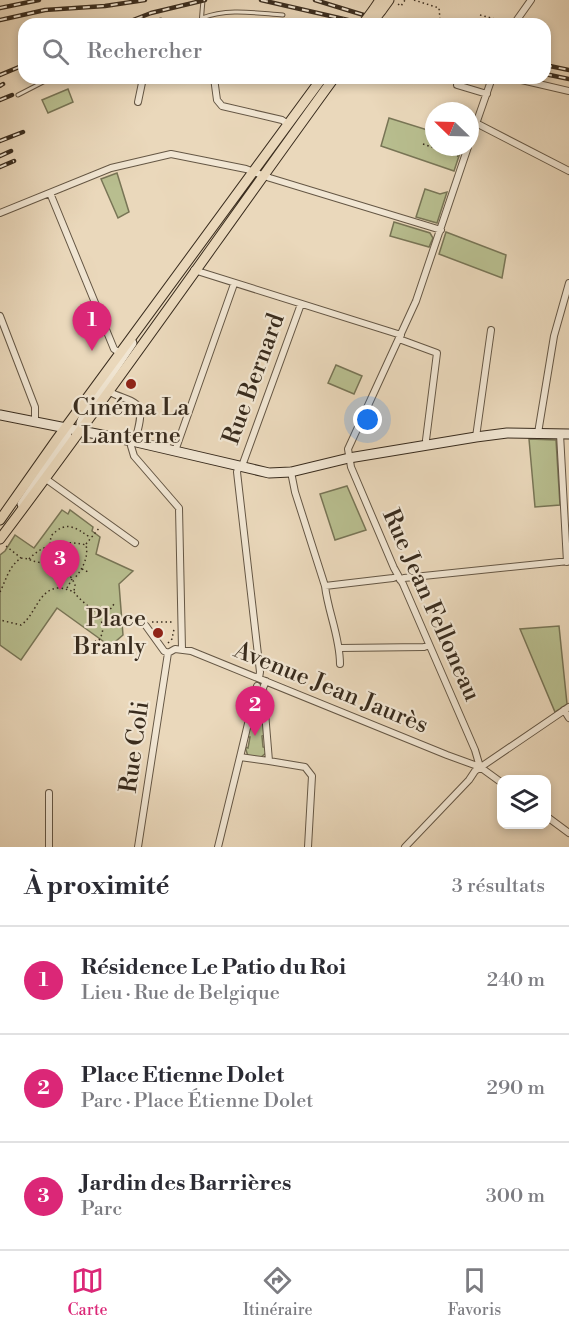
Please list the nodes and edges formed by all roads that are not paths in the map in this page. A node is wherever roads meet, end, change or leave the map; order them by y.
1 (203, 0) edge
2 (380, 0) edge
3 (531, 0) edge
4 (393, 2) edge
5 (377, 10) junction
6 (283, 15) dead end
7 (201, 18) edge
8 (206, 18) edge
9 (369, 18) edge
10 (374, 18) edge
11 (518, 18) edge
12 (39, 84) edge
13 (142, 84) edge
14 (215, 84) edge
15 (318, 84) edge
16 (329, 84) edge
17 (490, 84) edge
18 (539, 84) edge
19 (456, 85) dead end
20 (569, 91) edge
21 (487, 94) junction
22 (18, 95) dead end
23 (138, 102) dead end
24 (479, 115) edge
25 (288, 124) junction
26 (479, 125) edge
27 (466, 156) edge
28 (569, 171) edge
29 (258, 174) junction
30 (50, 193) junction
31 (0, 213) edge
32 (441, 230) junction
33 (194, 270) junction
34 (569, 283) edge
35 (234, 284) junction
36 (301, 304) junction
37 (0, 316) edge
38 (146, 319) junction
39 (491, 330) dead end
40 (400, 337) junction
41 (120, 353) junction
42 (110, 392) junction
43 (0, 415) edge
44 (35, 421) junction
45 (66, 427) junction
46 (81, 430) junction
47 (537, 433) junction
48 (564, 434) edge
49 (476, 437) junction
50 (134, 441) junction
51 (427, 446) junction
52 (175, 451) junction
53 (349, 458) junction
54 (240, 466) junction
55 (291, 472) junction
56 (45, 479) junction
57 (566, 487) edge
58 (0, 520) edge
59 (2, 541) edge
60 (135, 543) dead end
61 (568, 562) edge
62 (399, 578) junction
63 (325, 586) junction
64 (146, 626) road end
65 (429, 645) junction
66 (340, 648) junction
67 (182, 649) junction
68 (168, 653) junction
69 (340, 664) dead end
70 (262, 679) junction
71 (257, 686) dead end
72 (566, 709) edge
73 (251, 710) junction
74 (265, 711) junction
75 (569, 718) edge
76 (240, 757) junction
77 (269, 761) junction
78 (480, 767) junction
79 (497, 780) edge
80 (49, 793) dead end
81 (551, 820) edge
82 (569, 833) edge
83 (49, 847) edge
84 (138, 847) edge
85 (218, 847) edge
86 (308, 847) edge
87 (405, 847) edge

1 - 7 lane
2 - 5 main road
3 - 11 street
4 - 5 main road
5 - 9 main road, bridge
5 - 10 main road, bridge
6 - 8 lane
12 - 22 lane
13 - 23 street
14 - 25 street
15 - 25 main road
16 - 29 main road
17 - 21 street
18 - 20 street
19 - 21 street
21 - 24 street
25 - 29 main road
26 - 28 street
27 - 32 street
29 - 30 street
29 - 32 street
29 - 33 main road
29 - 38 main road
30 - 31 street
30 - 41 street
32 - 40 street
33 - 35 street
33 - 42 main road
34 - 47 street
35 - 36 street
35 - 52 street
36 - 40 street
36 - 54 street, Rue Bernard
37 - 44 street
38 - 41 main road
38 - 46 street
39 - 49 street
40 - 51 street
40 - 53 street
41 - 45 main road
42 - 46 main road
42 - 50 street
43 - 44 street
44 - 45 street
45 - 46 street
45 - 58 main road
45 - 59 street
46 - 50 street
46 - 56 main road
47 - 48 street
47 - 49 street
48 - 57 street
49 - 51 street
50 - 52 street
50 - 67 street
51 - 53 street
52 - 54 street
53 - 55 street
53 - 62 street, Rue Jean Felloneau
54 - 55 street
54 - 70 street
55 - 63 street
56 - 59 main road
56 - 60 street
57 - 61 street
61 - 62 street
62 - 63 street
62 - 65 street, Rue Jean Felloneau
63 - 66 street
64 - 68 street
65 - 66 street
65 - 78 street, Rue Jean Felloneau
66 - 69 street
67 - 68 street
67 - 70 street, Avenue Jean Jaurès
68 - 84 street, Rue Coli
70 - 74 street
70 - 78 street, Avenue Jean Jaurès
71 - 73 street
72 - 75 street
72 - 78 street
73 - 74 street
73 - 76 street
74 - 77 street
76 - 77 street
76 - 85 street
77 - 86 street
78 - 79 street, Avenue Jean Jaurès
78 - 87 street
80 - 83 street
81 - 82 street

